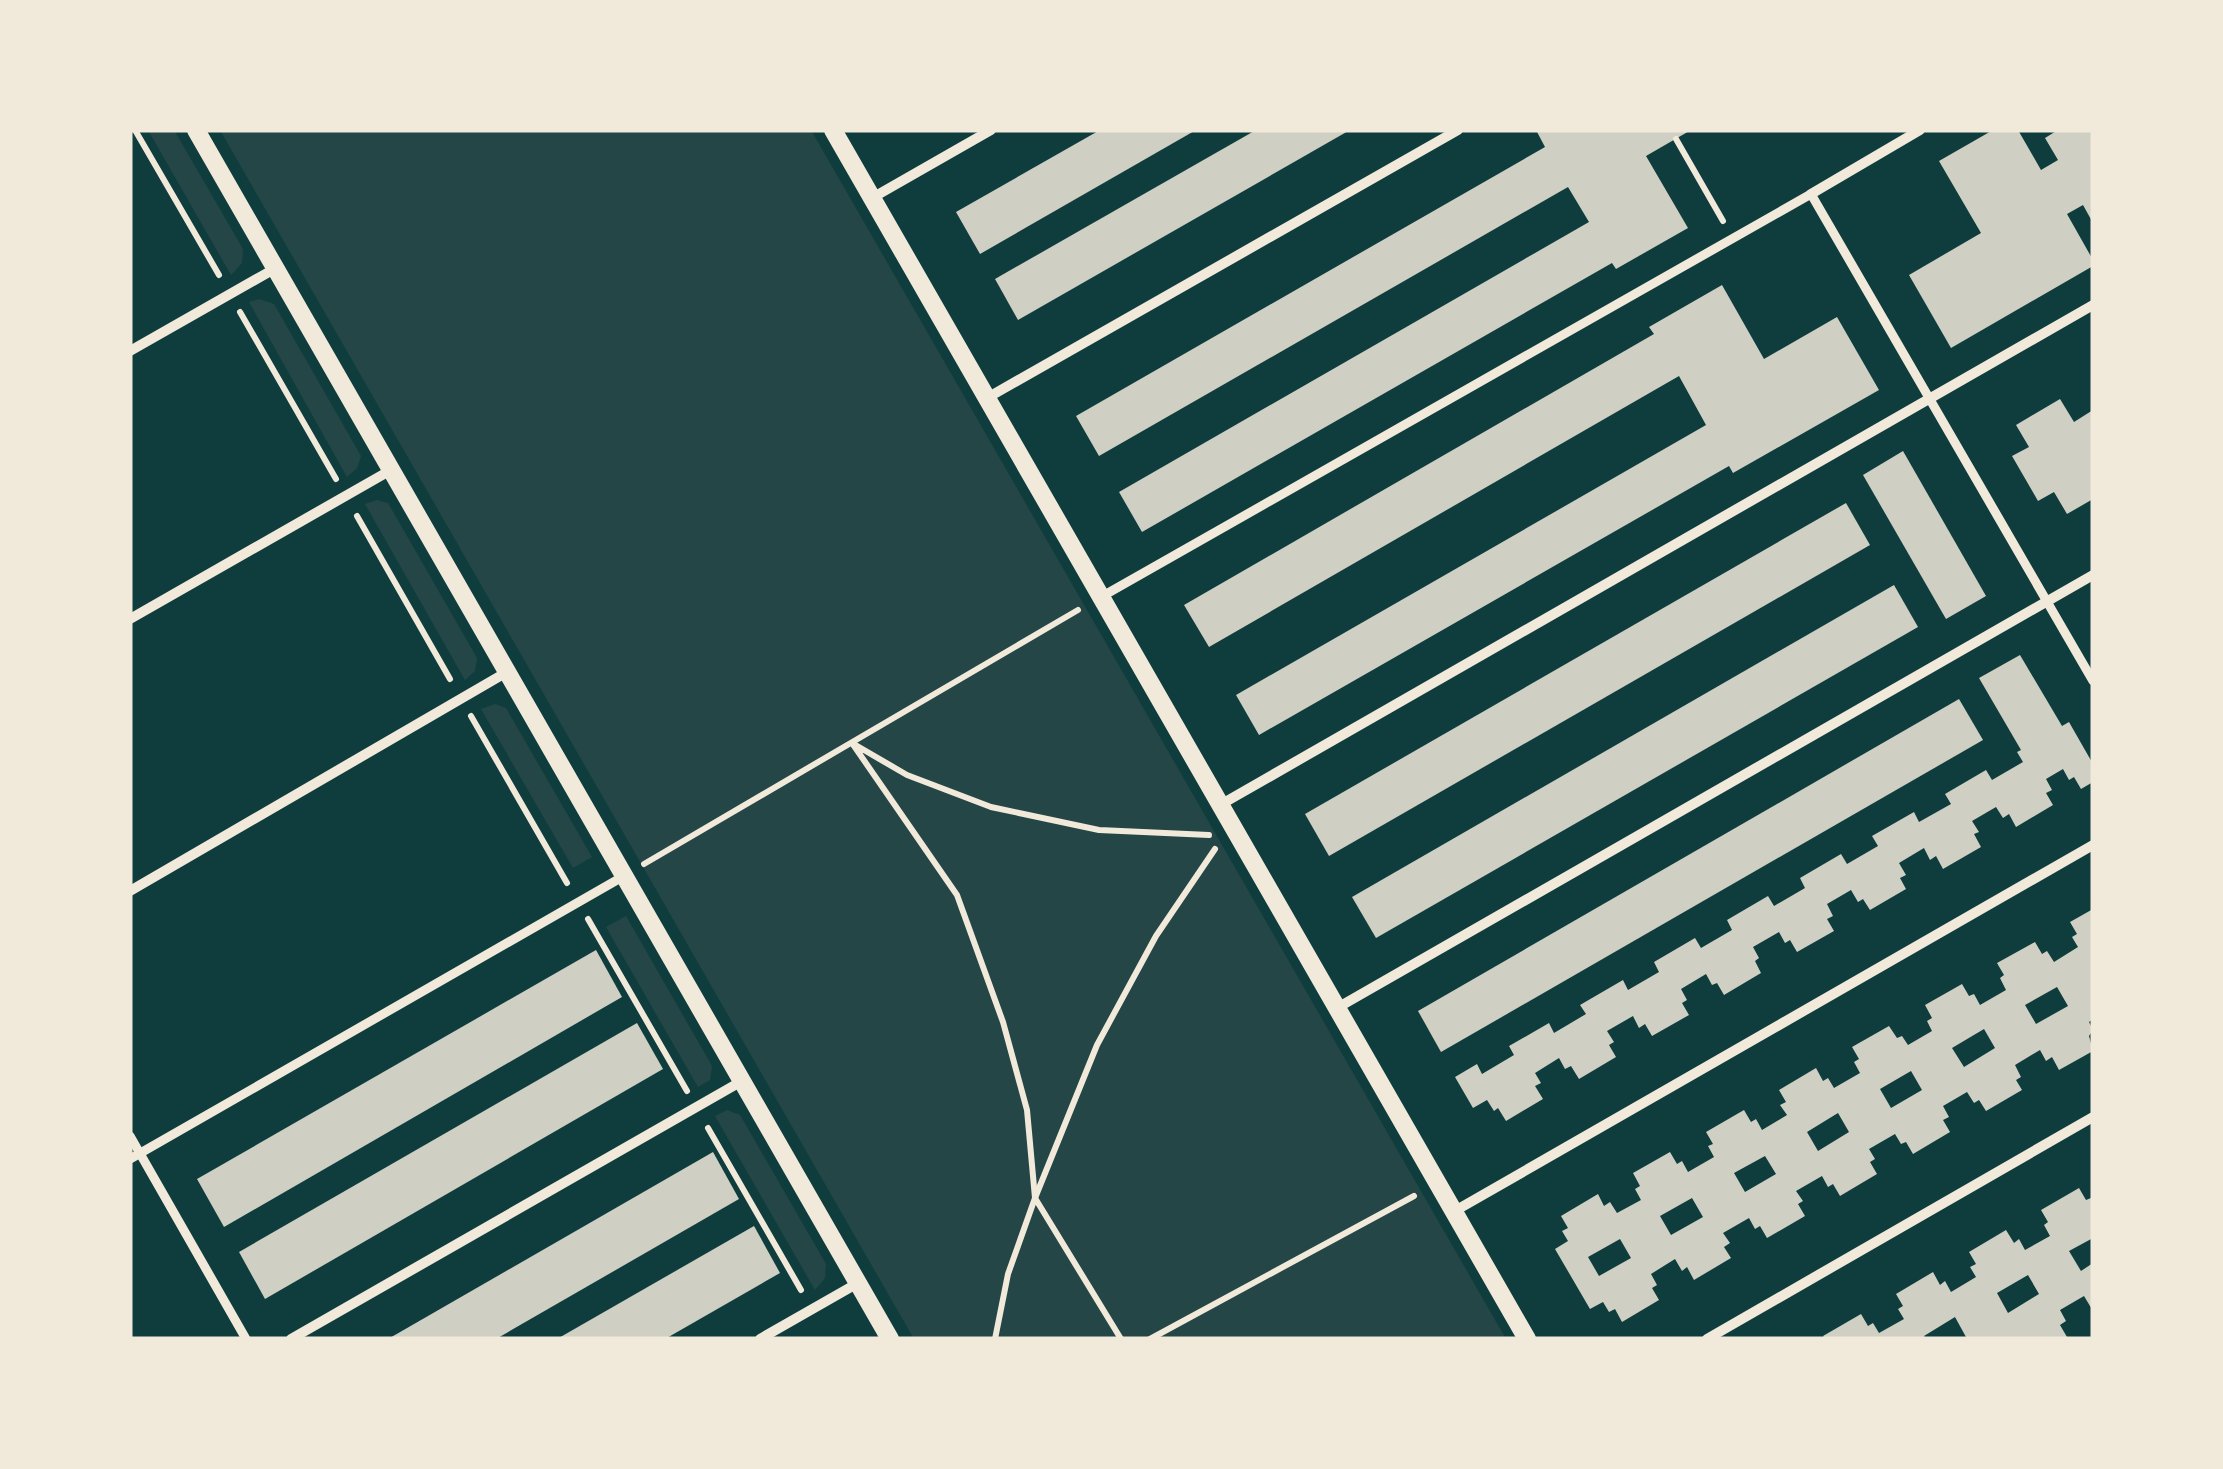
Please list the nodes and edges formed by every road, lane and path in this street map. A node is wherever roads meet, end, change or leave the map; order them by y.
1 (136, 130) edge
2 (196, 130) edge
3 (833, 130) edge
4 (991, 130) edge
5 (1458, 130) edge
6 (1920, 130) edge
7 (1676, 138) dead end
8 (1811, 194) junction
9 (872, 198) junction
10 (1734, 240) junction
11 (276, 268) junction
12 (230, 294) junction
13 (2093, 305) edge
14 (130, 352) edge
15 (987, 398) junction
16 (1930, 398) junction
17 (391, 470) junction
18 (345, 496) junction
19 (2093, 576) edge
20 (1101, 597) junction
21 (2047, 602) junction
22 (130, 620) edge
23 (507, 672) junction
24 (2093, 681) edge
25 (462, 699) junction
26 (852, 743) junction
27 (1220, 805) junction
28 (1233, 828) junction
29 (2093, 845) edge
30 (624, 876) junction
31 (130, 890) edge
32 (578, 902) junction
33 (1337, 1008) junction
34 (742, 1080) junction
35 (696, 1107) junction
36 (2093, 1117) edge
37 (130, 1136) edge
38 (135, 1156) edge
39 (1437, 1184) junction
40 (1034, 1198) junction
41 (1454, 1212) junction
42 (858, 1283) junction
43 (812, 1309) junction
44 (246, 1339) edge
45 (291, 1339) edge
46 (760, 1339) edge
47 (890, 1339) edge
48 (995, 1339) edge
49 (1121, 1339) edge
50 (1150, 1339) edge
51 (1527, 1339) edge
52 (1707, 1339) edge

1 - 12 path
2 - 11 street
3 - 9 street
4 - 9 street
5 - 15 street
6 - 8 street
7 - 10 path
8 - 10 street
8 - 16 street
9 - 15 street
10 - 20 street
11 - 12 street
11 - 17 street
12 - 14 street
12 - 18 path
13 - 16 street
15 - 20 street
16 - 21 street
16 - 27 street
17 - 18 street
17 - 23 street
18 - 22 street
18 - 25 path
19 - 21 street
20 - 26 path
20 - 27 street
21 - 24 street
21 - 33 street
23 - 25 street
23 - 30 street
25 - 31 street
25 - 32 path
26 - 28 path
26 - 30 path
26 - 40 path
27 - 28 street
28 - 33 street
28 - 40 path
29 - 41 street
30 - 32 street
30 - 34 street
32 - 35 path
32 - 38 street
33 - 39 street
34 - 35 street
34 - 42 street
35 - 43 path
35 - 45 street
36 - 52 street
37 - 38 street
38 - 44 street
39 - 41 street
39 - 50 path
40 - 48 path
40 - 49 path
41 - 51 street
42 - 43 street
42 - 47 street
43 - 46 street

